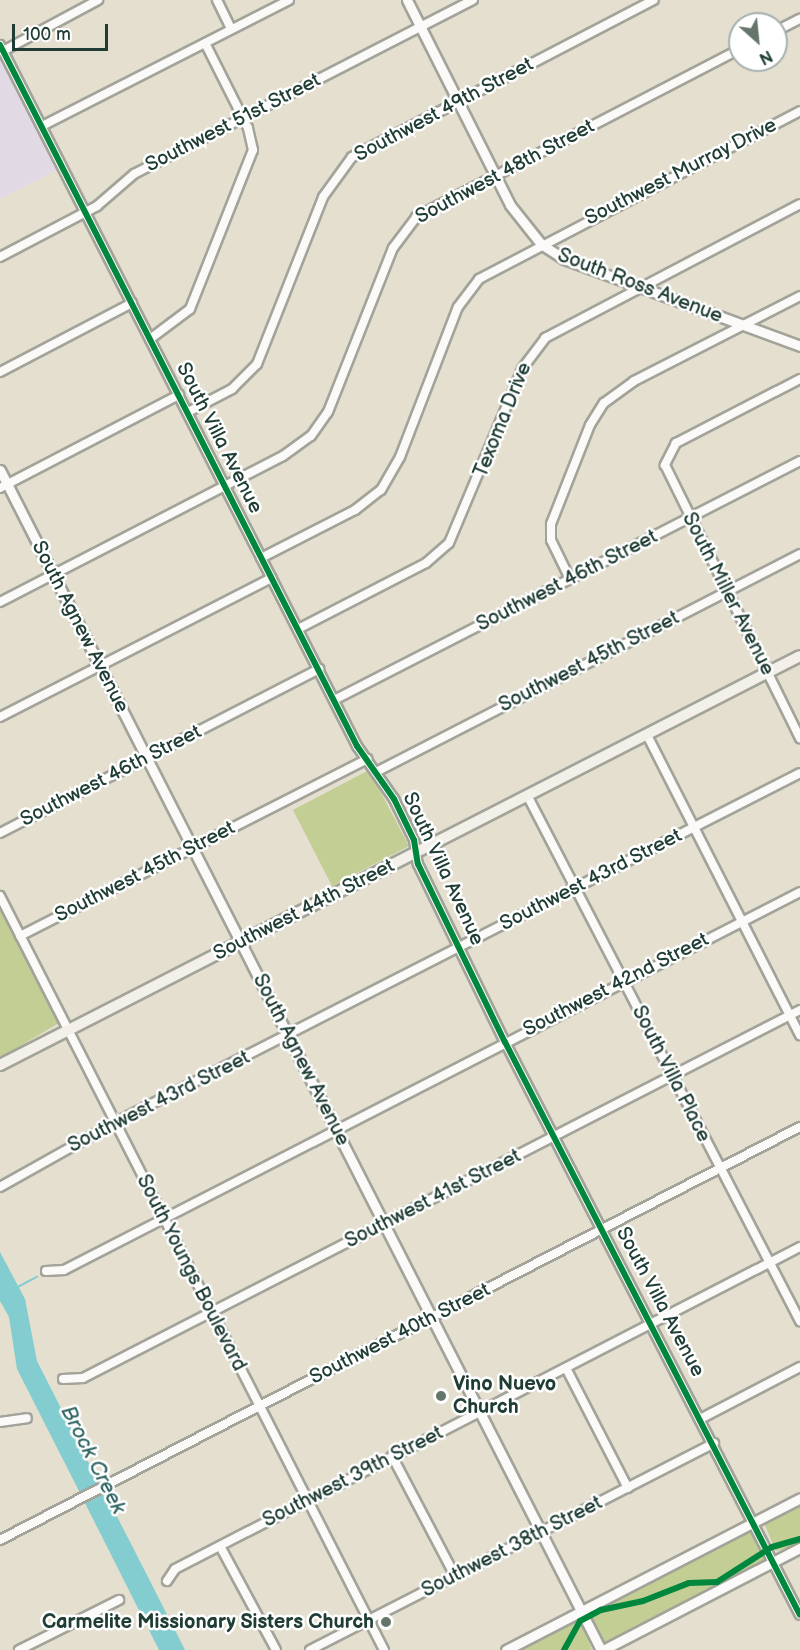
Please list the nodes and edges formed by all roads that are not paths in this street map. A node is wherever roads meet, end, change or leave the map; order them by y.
1 (98, 0) edge
2 (217, 0) edge
3 (288, 0) edge
4 (407, 0) edge
5 (473, 0) edge
6 (654, 0) edge
7 (421, 27) junction
8 (231, 29) junction
9 (205, 43) junction
10 (1, 48) edge
11 (728, 56) edge
12 (459, 101) junction
13 (800, 111) edge
14 (243, 118) junction
15 (42, 126) junction
16 (496, 174) junction
17 (800, 204) edge
18 (86, 212) junction
19 (541, 244) junction
20 (0, 257) edge
21 (639, 286) junction
22 (800, 296) edge
23 (132, 303) junction
24 (743, 326) junction
25 (150, 339) junction
26 (800, 346) edge
27 (0, 372) edge
28 (800, 379) edge
29 (179, 395) junction
30 (188, 412) junction
31 (800, 461) edge
32 (0, 470) edge
33 (4, 486) edge
34 (225, 486) junction
35 (689, 518) junction
36 (800, 554) edge
37 (261, 558) junction
38 (53, 575) junction
39 (272, 578) junction
40 (570, 579) junction
41 (727, 591) junction
42 (0, 602) edge
43 (298, 629) junction
44 (800, 656) edge
45 (100, 666) junction
46 (318, 669) junction
47 (767, 672) junction
48 (334, 700) junction
49 (0, 717) edge
50 (647, 735) junction
51 (800, 738) edge
52 (147, 757) junction
53 (367, 759) junction
54 (378, 771) junction
55 (800, 773) edge
56 (527, 795) junction
57 (693, 828) junction
58 (0, 832) edge
59 (193, 849) junction
60 (416, 852) junction
61 (576, 887) junction
62 (800, 892) edge
63 (0, 896) edge
64 (741, 920) junction
65 (20, 936) junction
66 (241, 942) junction
67 (461, 946) junction
68 (623, 982) junction
69 (800, 1010) edge
70 (790, 1015) junction
71 (67, 1032) junction
72 (800, 1035) edge
73 (289, 1037) junction
74 (505, 1042) junction
75 (0, 1065) edge
76 (673, 1074) junction
77 (114, 1123) junction
78 (800, 1127) edge
79 (337, 1131) junction
80 (554, 1136) junction
81 (720, 1169) junction
82 (0, 1187) edge
83 (163, 1218) junction
84 (385, 1225) junction
85 (603, 1230) junction
86 (800, 1247) edge
87 (770, 1263) junction
88 (46, 1271) dead end
89 (211, 1311) junction
90 (432, 1318) junction
91 (800, 1321) edge
92 (654, 1324) junction
93 (800, 1367) edge
94 (566, 1368) junction
95 (63, 1380) dead end
96 (260, 1407) junction
97 (481, 1413) junction
98 (27, 1418) dead end
99 (702, 1418) junction
100 (0, 1422) edge
101 (714, 1443) junction
102 (392, 1456) junction
103 (628, 1488) junction
104 (800, 1498) edge
105 (308, 1499) junction
106 (754, 1521) junction
107 (542, 1532) junction
108 (0, 1540) edge
109 (220, 1546) junction
110 (800, 1548) edge
111 (774, 1562) junction
112 (455, 1576) junction
113 (166, 1581) dead end
114 (119, 1600) dead end
115 (582, 1611) junction
116 (800, 1615) edge
117 (370, 1621) junction
118 (20, 1650) edge
119 (276, 1650) edge
120 (310, 1650) edge
121 (384, 1650) edge
122 (506, 1650) edge
123 (602, 1650) edge

1 - 10 street
2 - 8 street
3 - 8 street
4 - 7 street, South Ross Avenue
5 - 7 street, Southwest 51st Street
6 - 12 street, Southwest 49th Street
7 - 12 street, South Ross Avenue
7 - 14 street, Southwest 51st Street
8 - 9 street
9 - 14 street
9 - 15 street
10 - 15 street, South Villa Avenue
11 - 16 street, Southwest 48th Street
12 - 16 street, South Ross Avenue
12 - 30 street, Southwest 49th Street
13 - 19 street, Southwest Murray Drive
14 - 18 street, Southwest 51st Street
14 - 25 street
15 - 18 street, South Villa Avenue
16 - 19 street, South Ross Avenue
16 - 34 street, Southwest 48th Street
17 - 21 street, Texoma Drive
18 - 20 street, Southwest 51st Street
18 - 23 street, South Villa Avenue
19 - 21 street, South Ross Avenue
19 - 37 street, Southwest Murray Drive
21 - 24 street, South Ross Avenue
21 - 43 street, Texoma Drive
22 - 24 street
23 - 25 street, South Villa Avenue
23 - 27 street
24 - 26 street, South Ross Avenue
24 - 40 street
25 - 29 street, South Villa Avenue
28 - 35 street, South Miller Avenue
29 - 30 street, South Villa Avenue
29 - 33 street
30 - 34 street, South Villa Avenue
31 - 35 street, Southwest 46th Street
32 - 33 street, South Agnew Avenue
33 - 38 street, South Agnew Avenue
34 - 37 street, South Villa Avenue
34 - 38 street, Southwest 48th Street
35 - 40 street, Southwest 46th Street
35 - 41 street, South Miller Avenue
36 - 41 street, Southwest 45th Street
37 - 39 street, South Villa Avenue
38 - 42 street, Southwest 48th Street
38 - 45 street, South Agnew Avenue
39 - 43 street, South Villa Avenue
39 - 45 street
40 - 48 street, Southwest 46th Street
41 - 47 street, South Miller Avenue
41 - 54 street, Southwest 45th Street
43 - 46 street, South Villa Avenue
44 - 47 main road, Southwest 44th Street
45 - 49 street
45 - 52 street, South Agnew Avenue
46 - 48 street, South Villa Avenue
46 - 52 street, Southwest 46th Street
47 - 50 main road, Southwest 44th Street
47 - 51 street, South Miller Avenue
48 - 53 street, South Villa Avenue
50 - 56 main road, Southwest 44th Street
50 - 57 street
52 - 58 street, Southwest 46th Street
52 - 59 street, South Agnew Avenue
53 - 54 street, South Villa Avenue
53 - 59 street, Southwest 45th Street
54 - 60 street, South Villa Avenue
55 - 57 street, Southwest 43rd Street
56 - 60 main road, Southwest 44th Street
56 - 61 street, South Villa Place
57 - 61 street, Southwest 43rd Street
57 - 64 street
59 - 65 street, Southwest 45th Street
59 - 66 street, South Agnew Avenue
60 - 66 main road, Southwest 44th Street
60 - 67 street, South Villa Avenue
61 - 67 street, Southwest 43rd Street
61 - 68 street, South Villa Place
62 - 64 street, Southwest 42nd Street
63 - 65 street, South Youngs Boulevard
64 - 68 street, Southwest 42nd Street
64 - 70 street
65 - 71 street, South Youngs Boulevard
66 - 71 main road, Southwest 44th Street
66 - 73 street, South Agnew Avenue
67 - 73 street, Southwest 43rd Street
67 - 74 street, South Villa Avenue
68 - 74 street, Southwest 42nd Street
68 - 76 street, South Villa Place
69 - 70 street, Southwest 41st Street
70 - 72 street
70 - 76 street, Southwest 41st Street
71 - 75 main road, Southwest 44th Street
71 - 77 street, South Youngs Boulevard
73 - 77 street, Southwest 43rd Street
73 - 79 street, South Agnew Avenue
74 - 79 street, Southwest 42nd Street
74 - 80 street, South Villa Avenue
76 - 80 street, Southwest 41st Street
76 - 81 street, South Villa Place
77 - 82 street, Southwest 43rd Street
77 - 83 street, South Youngs Boulevard
78 - 81 street, Southwest 40th Street
79 - 83 street, Southwest 42nd Street
79 - 84 street, South Agnew Avenue
80 - 84 street, Southwest 41st Street
80 - 85 street, South Villa Avenue
81 - 85 street, Southwest 40th Street
81 - 87 street, South Villa Place
83 - 88 street, Southwest 42nd Street
83 - 89 street, South Youngs Boulevard
84 - 89 street, Southwest 41st Street
84 - 90 street, South Agnew Avenue
85 - 90 street, Southwest 40th Street
85 - 92 street, South Villa Avenue
86 - 87 street, Southwest 39th Street
87 - 91 street, South Villa Place
87 - 92 street, Southwest 39th Street
89 - 95 street, Southwest 41st Street
89 - 96 street, South Youngs Boulevard
90 - 96 street, Southwest 40th Street
90 - 97 street, South Agnew Avenue
92 - 94 street, Southwest 39th Street
92 - 99 street, South Villa Avenue
93 - 99 street
94 - 97 street, Southwest 39th Street
94 - 103 street
96 - 105 street, South Youngs Boulevard
96 - 108 street, Southwest 40th Street
97 - 102 street, Southwest 39th Street
97 - 107 street, South Agnew Avenue
98 - 100 street
99 - 101 street, South Villa Avenue
101 - 103 street, Southwest 38th Street
101 - 106 street, South Villa Avenue
102 - 105 street, Southwest 39th Street
102 - 112 street
103 - 107 street, Southwest 38th Street
104 - 106 street
105 - 109 street, Southwest 39th Street
105 - 117 street, South Youngs Boulevard
106 - 111 street, South Villa Avenue
106 - 115 street
107 - 112 street, Southwest 38th Street
107 - 115 street, South Agnew Avenue
109 - 113 street, Southwest 39th Street
109 - 119 street
110 - 111 street
111 - 116 street, South Villa Avenue
111 - 123 street
112 - 117 street, Southwest 38th Street
114 - 118 street
115 - 122 street
115 - 123 street, South Agnew Avenue
117 - 120 street, Southwest 38th Street
117 - 121 street, South Youngs Boulevard

